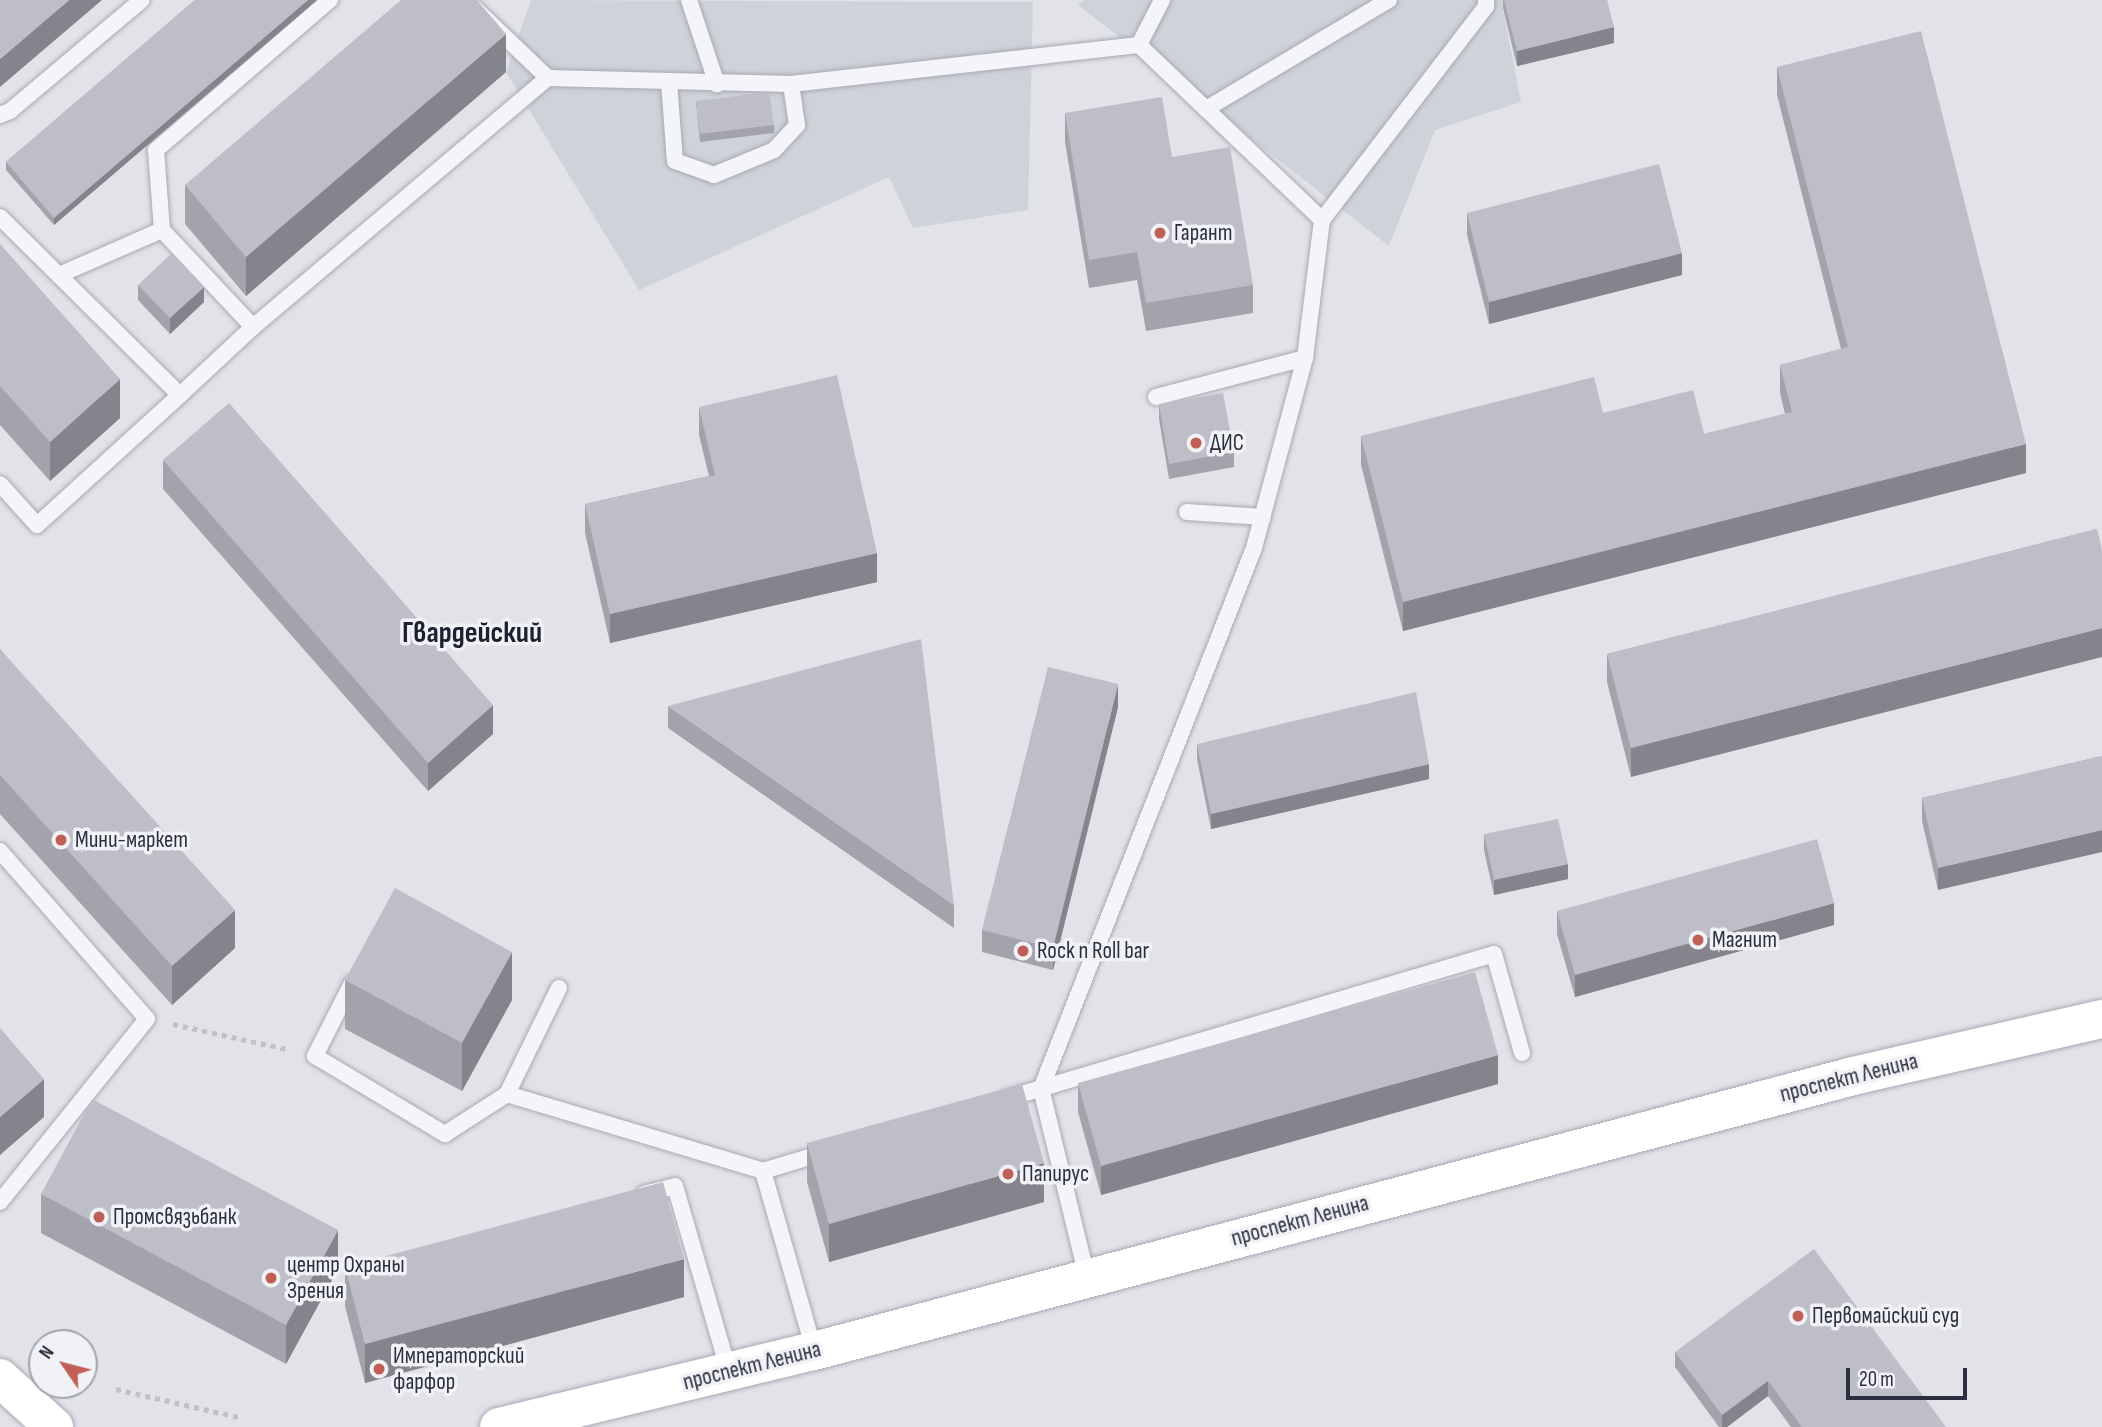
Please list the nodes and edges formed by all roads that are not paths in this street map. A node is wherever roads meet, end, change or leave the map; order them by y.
1 (142, 0) edge
2 (330, 0) edge
3 (466, 0) edge
4 (689, 0) edge
5 (1163, 0) edge
6 (1389, 0) edge
7 (1486, 0) edge
8 (1139, 45) junction
9 (548, 78) junction
10 (668, 82) junction
11 (717, 84) junction
12 (791, 84) junction
13 (1206, 109) junction
14 (0, 115) edge
15 (0, 217) edge
16 (1322, 220) junction
17 (162, 230) junction
18 (59, 275) junction
19 (253, 327) junction
20 (1305, 358) junction
21 (180, 395) junction
22 (1156, 397) dead end
23 (0, 484) edge
24 (1187, 512) dead end
25 (1263, 517) junction
26 (0, 851) edge
27 (352, 984) edge
28 (559, 988) dead end
29 (2102, 1019) edge
30 (1522, 1053) dead end
31 (1041, 1089) junction
32 (507, 1094) junction
33 (988, 1104) edge
34 (843, 1147) edge
35 (763, 1171) junction
36 (621, 1200) edge
37 (0, 1202) edge
38 (1087, 1277) junction
39 (814, 1352) junction
40 (729, 1372) junction
41 (0, 1378) edge
42 (54, 1427) edge
43 (499, 1427) edge

1 - 14 lane
2 - 17 lane
3 - 9 lane
4 - 11 lane
5 - 8 lane
6 - 13 lane
7 - 16 lane
8 - 12 lane
8 - 13 lane
9 - 10 lane
9 - 19 lane
10 - 11 lane
10 - 12 lane
11 - 12 lane
13 - 16 lane
15 - 18 lane
16 - 20 lane
17 - 18 lane
17 - 19 lane
18 - 21 lane
19 - 21 lane
20 - 22 lane
20 - 25 lane
21 - 23 lane
24 - 25 lane
25 - 31 lane
26 - 37 lane
27 - 32 lane
28 - 32 lane
29 - 38 main road, проспект Ленина
30 - 31 lane
31 - 33 lane
31 - 38 lane
32 - 35 lane
34 - 35 lane
35 - 39 lane
36 - 40 lane
38 - 39 main road, проспект Ленина
39 - 40 main road, проспект Ленина
40 - 43 main road, проспект Ленина
41 - 42 main road

